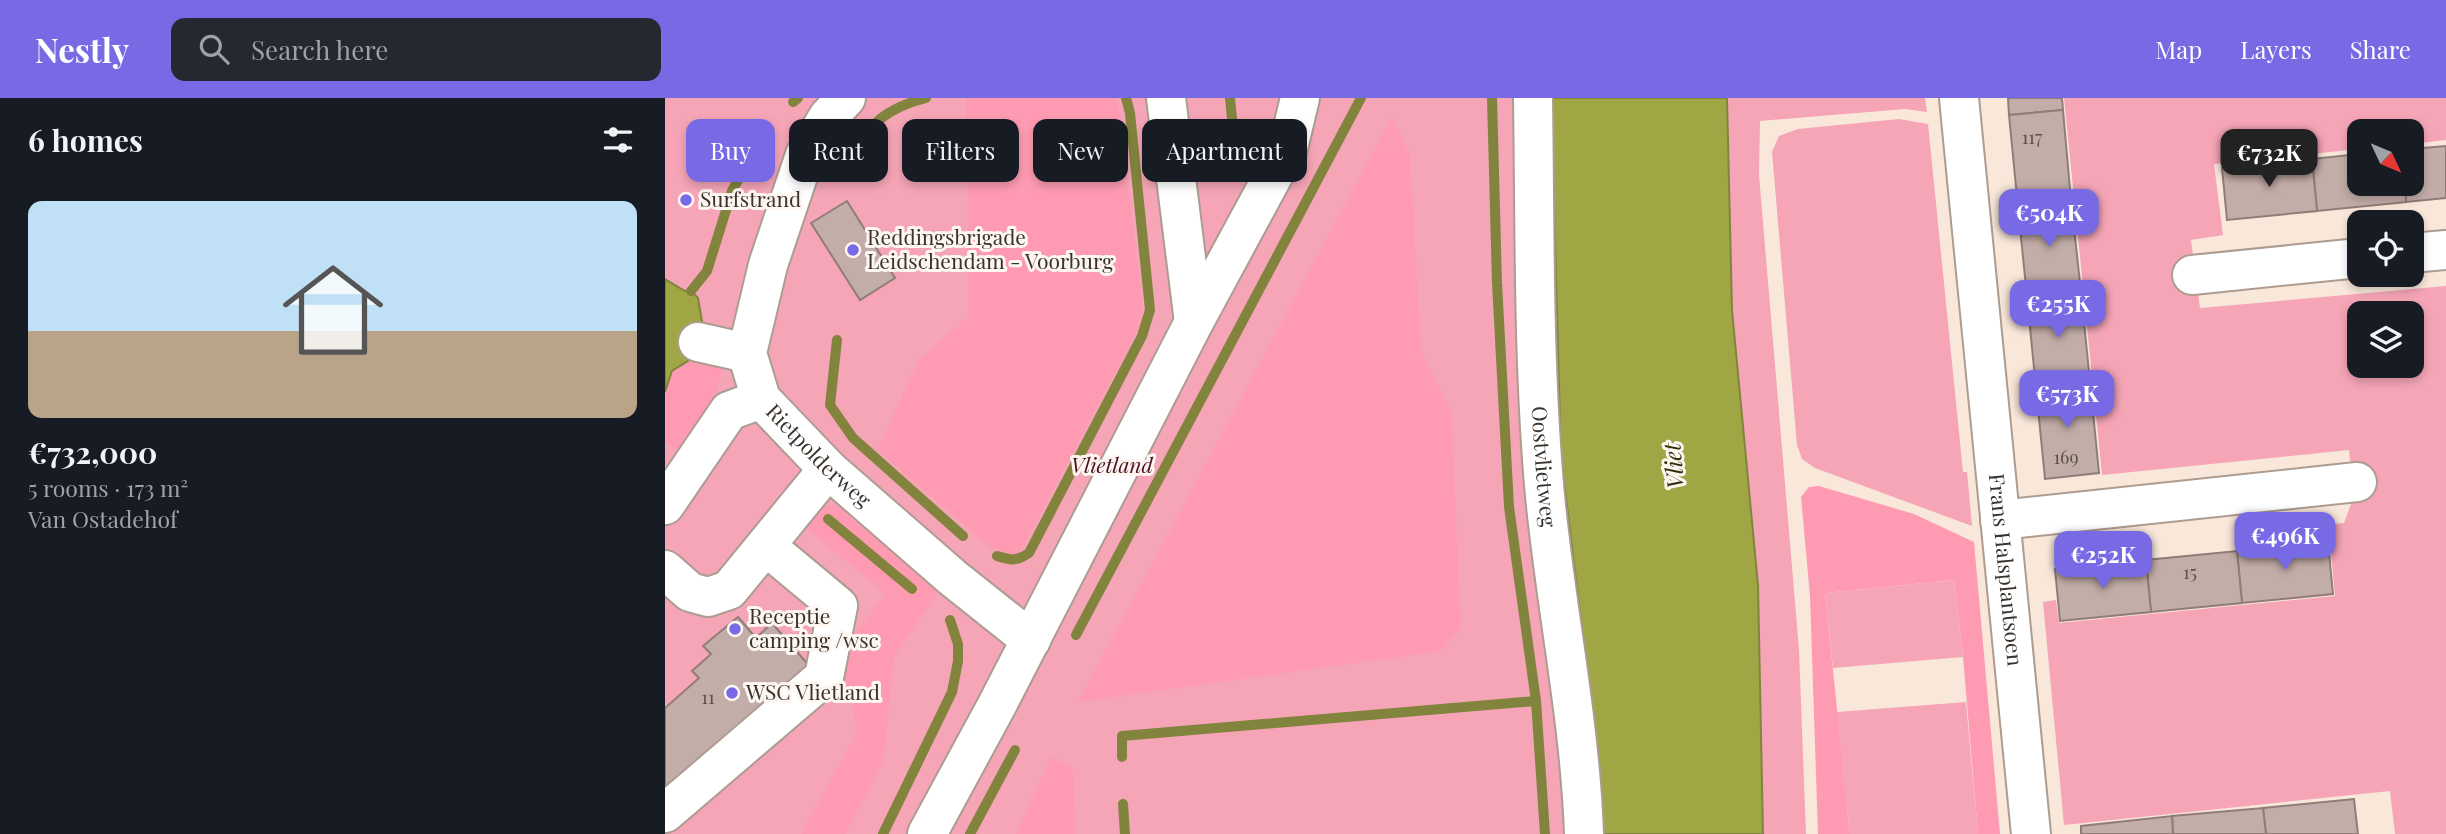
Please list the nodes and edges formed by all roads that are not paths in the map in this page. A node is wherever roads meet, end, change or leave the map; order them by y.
1 (846, 98) edge
2 (1166, 98) edge
3 (1300, 98) edge
4 (1534, 98) edge
5 (1959, 98) edge
6 (2446, 250) edge
7 (2424, 252) edge
8 (2347, 259) edge
9 (2192, 275) dead end
10 (1194, 322) junction
11 (698, 342) dead end
12 (747, 353) junction
13 (761, 399) junction
14 (828, 470) junction
15 (2357, 482) dead end
16 (665, 505) edge
17 (2000, 520) junction
18 (766, 546) junction
19 (665, 570) edge
20 (1031, 640) junction
21 (665, 813) edge
22 (927, 834) edge
23 (1584, 834) edge
24 (2031, 834) edge

1 - 12 street
2 - 10 street
3 - 10 street
4 - 23 street, Oostvlietweg
5 - 17 street, Frans Halsplantsoen
6 - 7 street
8 - 9 street
10 - 20 street
11 - 12 street
12 - 13 street, Rietpolderweg
13 - 14 street, Rietpolderweg
13 - 16 street
14 - 18 street
14 - 20 street, Rietpolderweg
15 - 17 street
17 - 24 street, Frans Halsplantsoen
18 - 19 street
18 - 21 street
20 - 22 street

